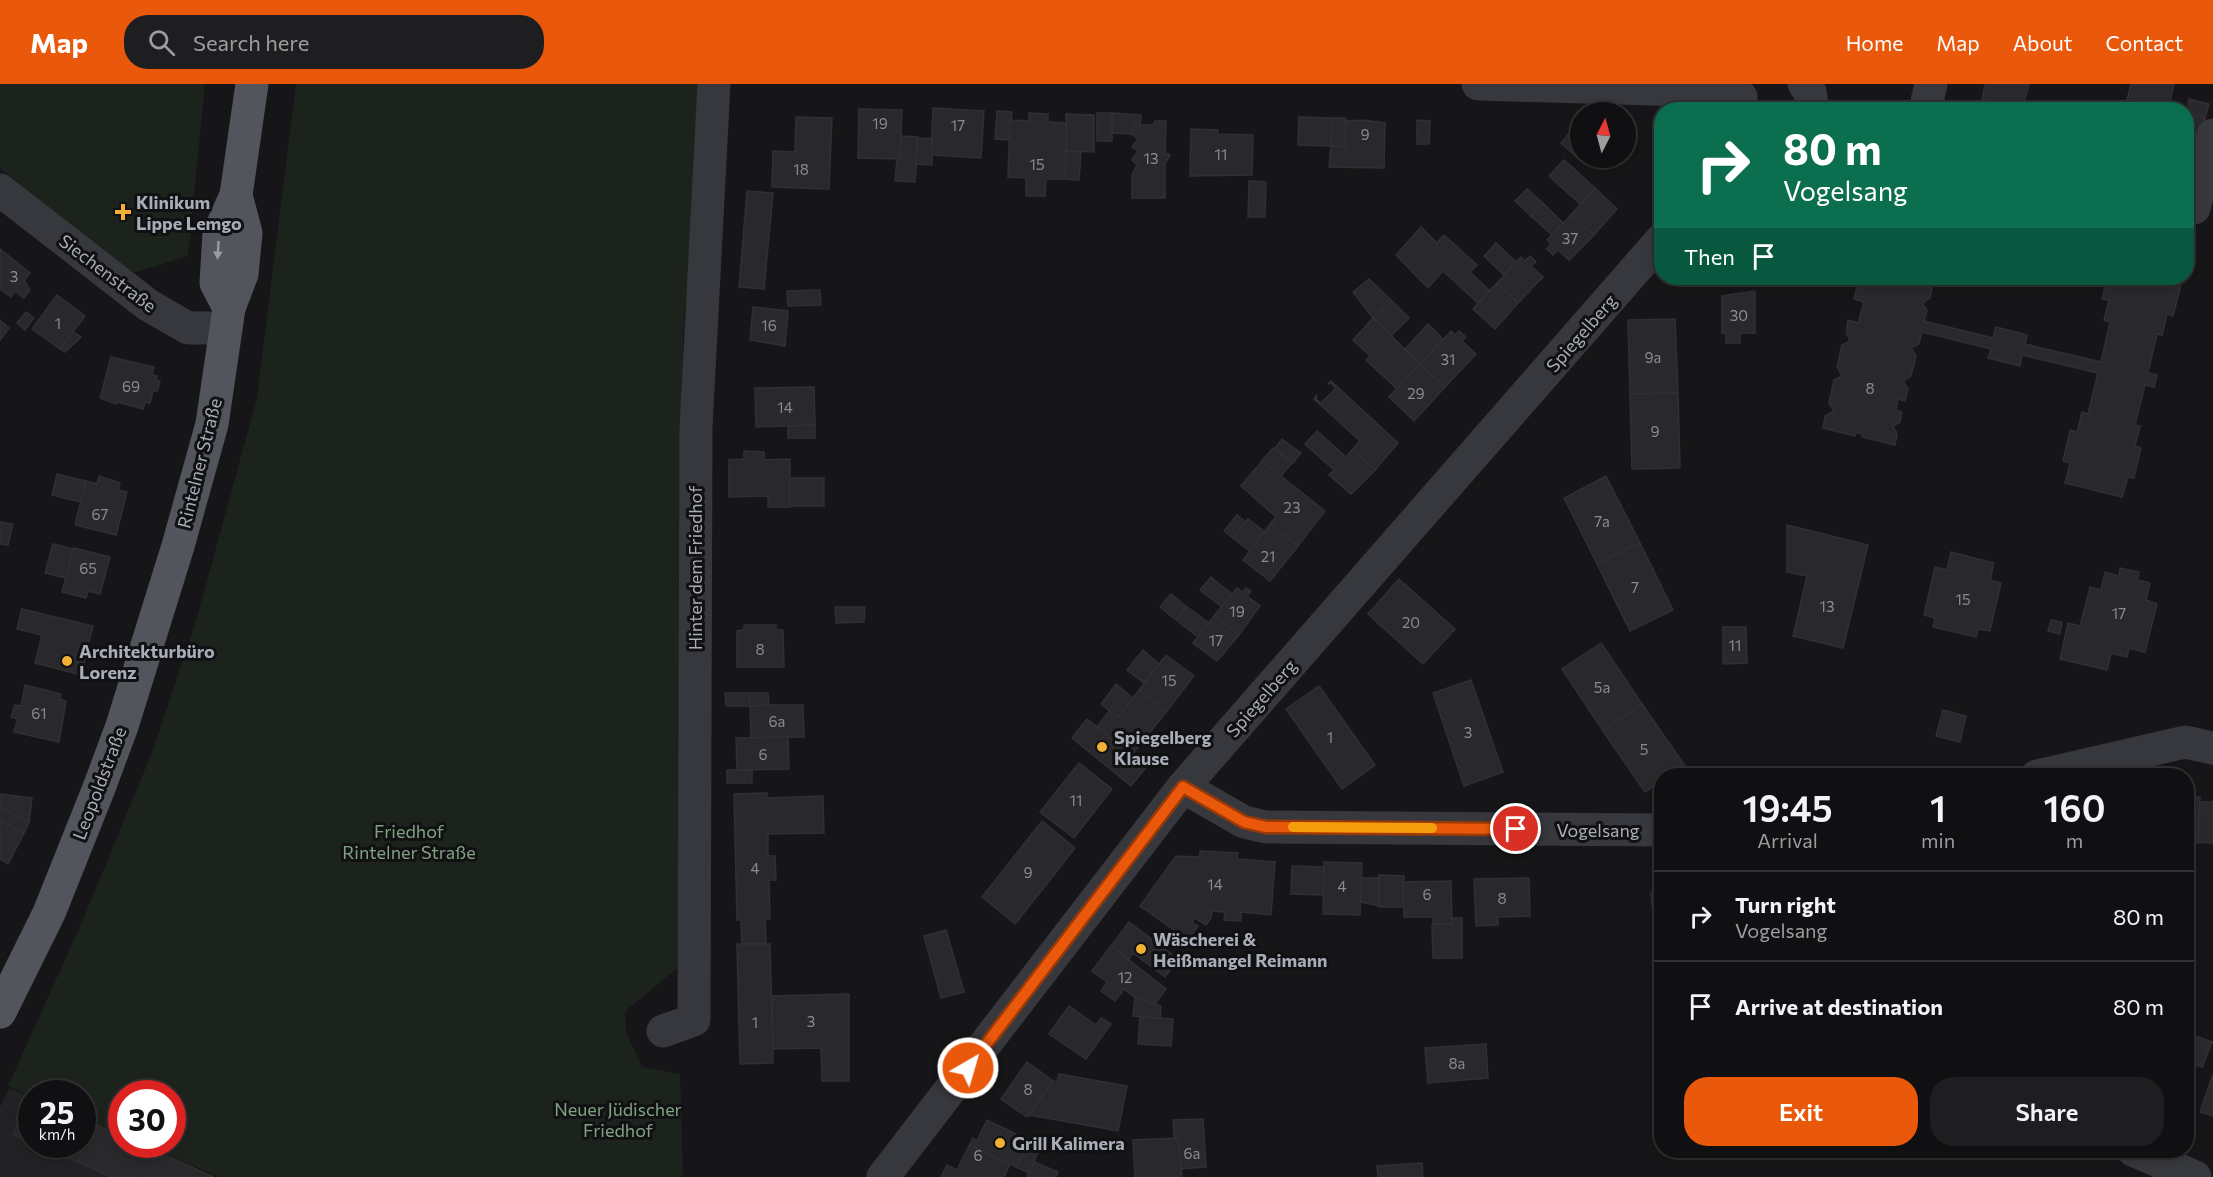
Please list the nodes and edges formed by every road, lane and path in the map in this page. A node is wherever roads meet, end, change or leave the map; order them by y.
1 (252, 84) edge
2 (714, 84) edge
3 (1478, 84) edge
4 (1804, 84) edge
5 (1931, 84) edge
6 (1733, 93) edge
7 (1812, 102) edge
8 (1927, 102) edge
9 (2213, 135) edge
10 (0, 190) edge
11 (2198, 209) edge
12 (1654, 248) edge
13 (228, 318) junction
14 (178, 546) joint
15 (2213, 748) edge
16 (2072, 768) edge
17 (1183, 787) junction
18 (1654, 830) edge
19 (0, 1012) edge
20 (663, 1031) dead end
21 (2124, 1158) edge
22 (2151, 1158) edge
23 (883, 1177) edge
24 (2131, 1177) edge
25 (2195, 1177) edge

1 - 13 main road
2 - 20 street, Hinter dem Friedhof
3 - 6 street
4 - 7 street
5 - 8 street
9 - 11 street
10 - 13 street, Siechenstraße
12 - 17 street, Spiegelberg
13 - 14 main road, Rintelner Straße
14 - 19 main road, Leopoldstraße
15 - 16 street
17 - 18 street, Vogelsang
17 - 23 street, Spiegelberg
21 - 24 street
22 - 25 street

